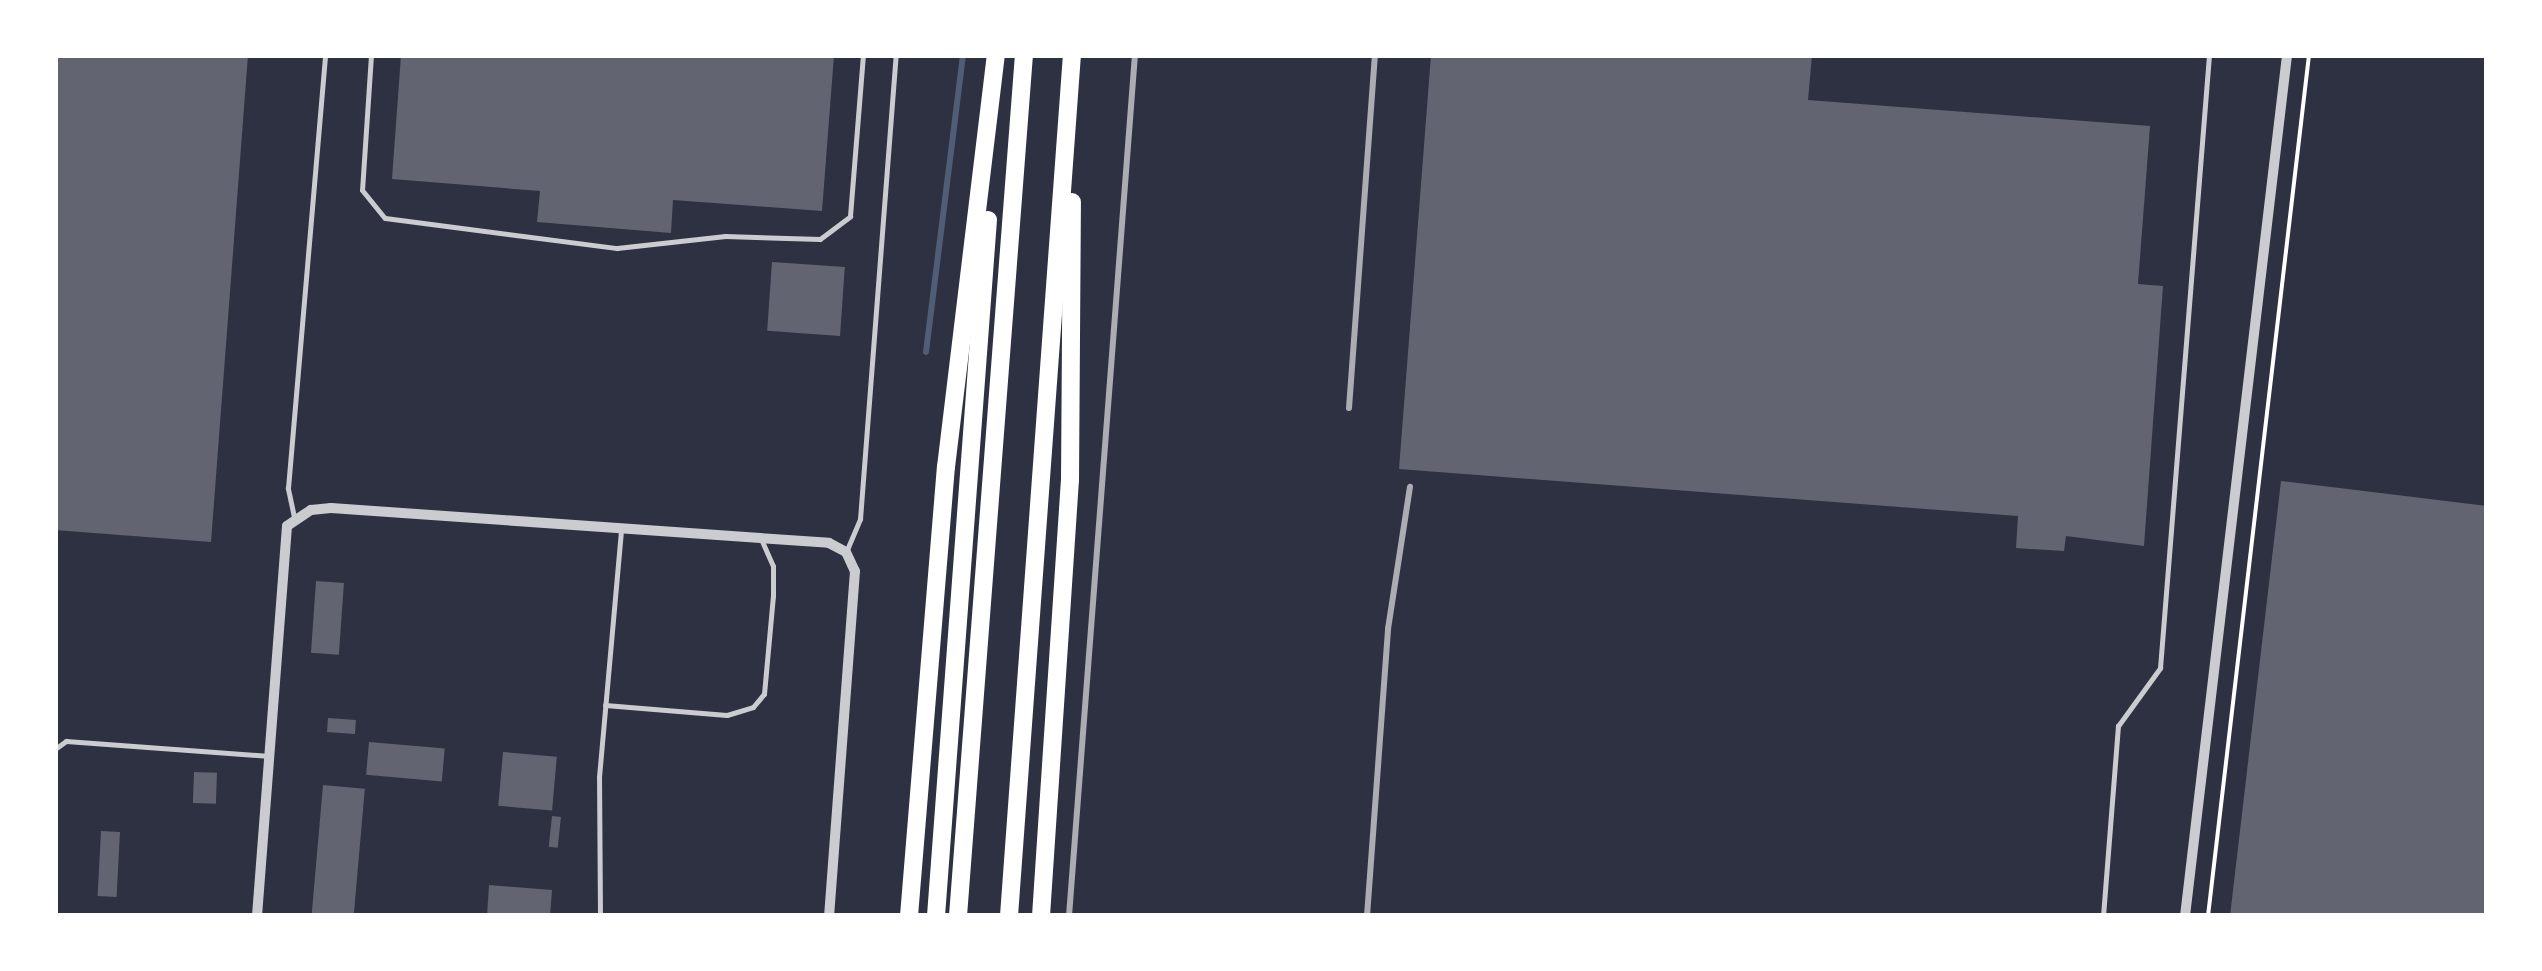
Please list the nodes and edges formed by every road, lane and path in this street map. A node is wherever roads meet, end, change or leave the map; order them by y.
1 (324, 55) edge
2 (372, 55) edge
3 (863, 55) edge
4 (896, 55) edge
5 (998, 55) edge
6 (1024, 55) edge
7 (1072, 55) edge
8 (2209, 55) edge
9 (2286, 55) edge
10 (2309, 55) edge
11 (1069, 101) junction
12 (294, 516) junction
13 (621, 529) junction
14 (759, 538) junction
15 (846, 552) junction
16 (606, 704) junction
17 (55, 750) edge
18 (269, 756) junction
19 (256, 916) edge
20 (600, 916) edge
21 (828, 916) edge
22 (909, 916) edge
23 (936, 916) edge
24 (958, 916) edge
25 (1008, 916) edge
26 (1041, 916) edge
27 (2103, 916) edge
28 (2185, 916) edge
29 (2208, 916) edge

1 - 12 lane
2 - 3 lane
4 - 15 lane
5 - 22 highway
5 - 23 highway
6 - 24 highway
7 - 11 highway
8 - 27 lane
9 - 28 street
10 - 29 path
11 - 25 highway
11 - 26 highway
12 - 13 street
12 - 18 street
13 - 14 street
13 - 16 lane
14 - 15 street
14 - 16 lane
15 - 21 street
16 - 20 lane
17 - 18 lane
18 - 19 street

